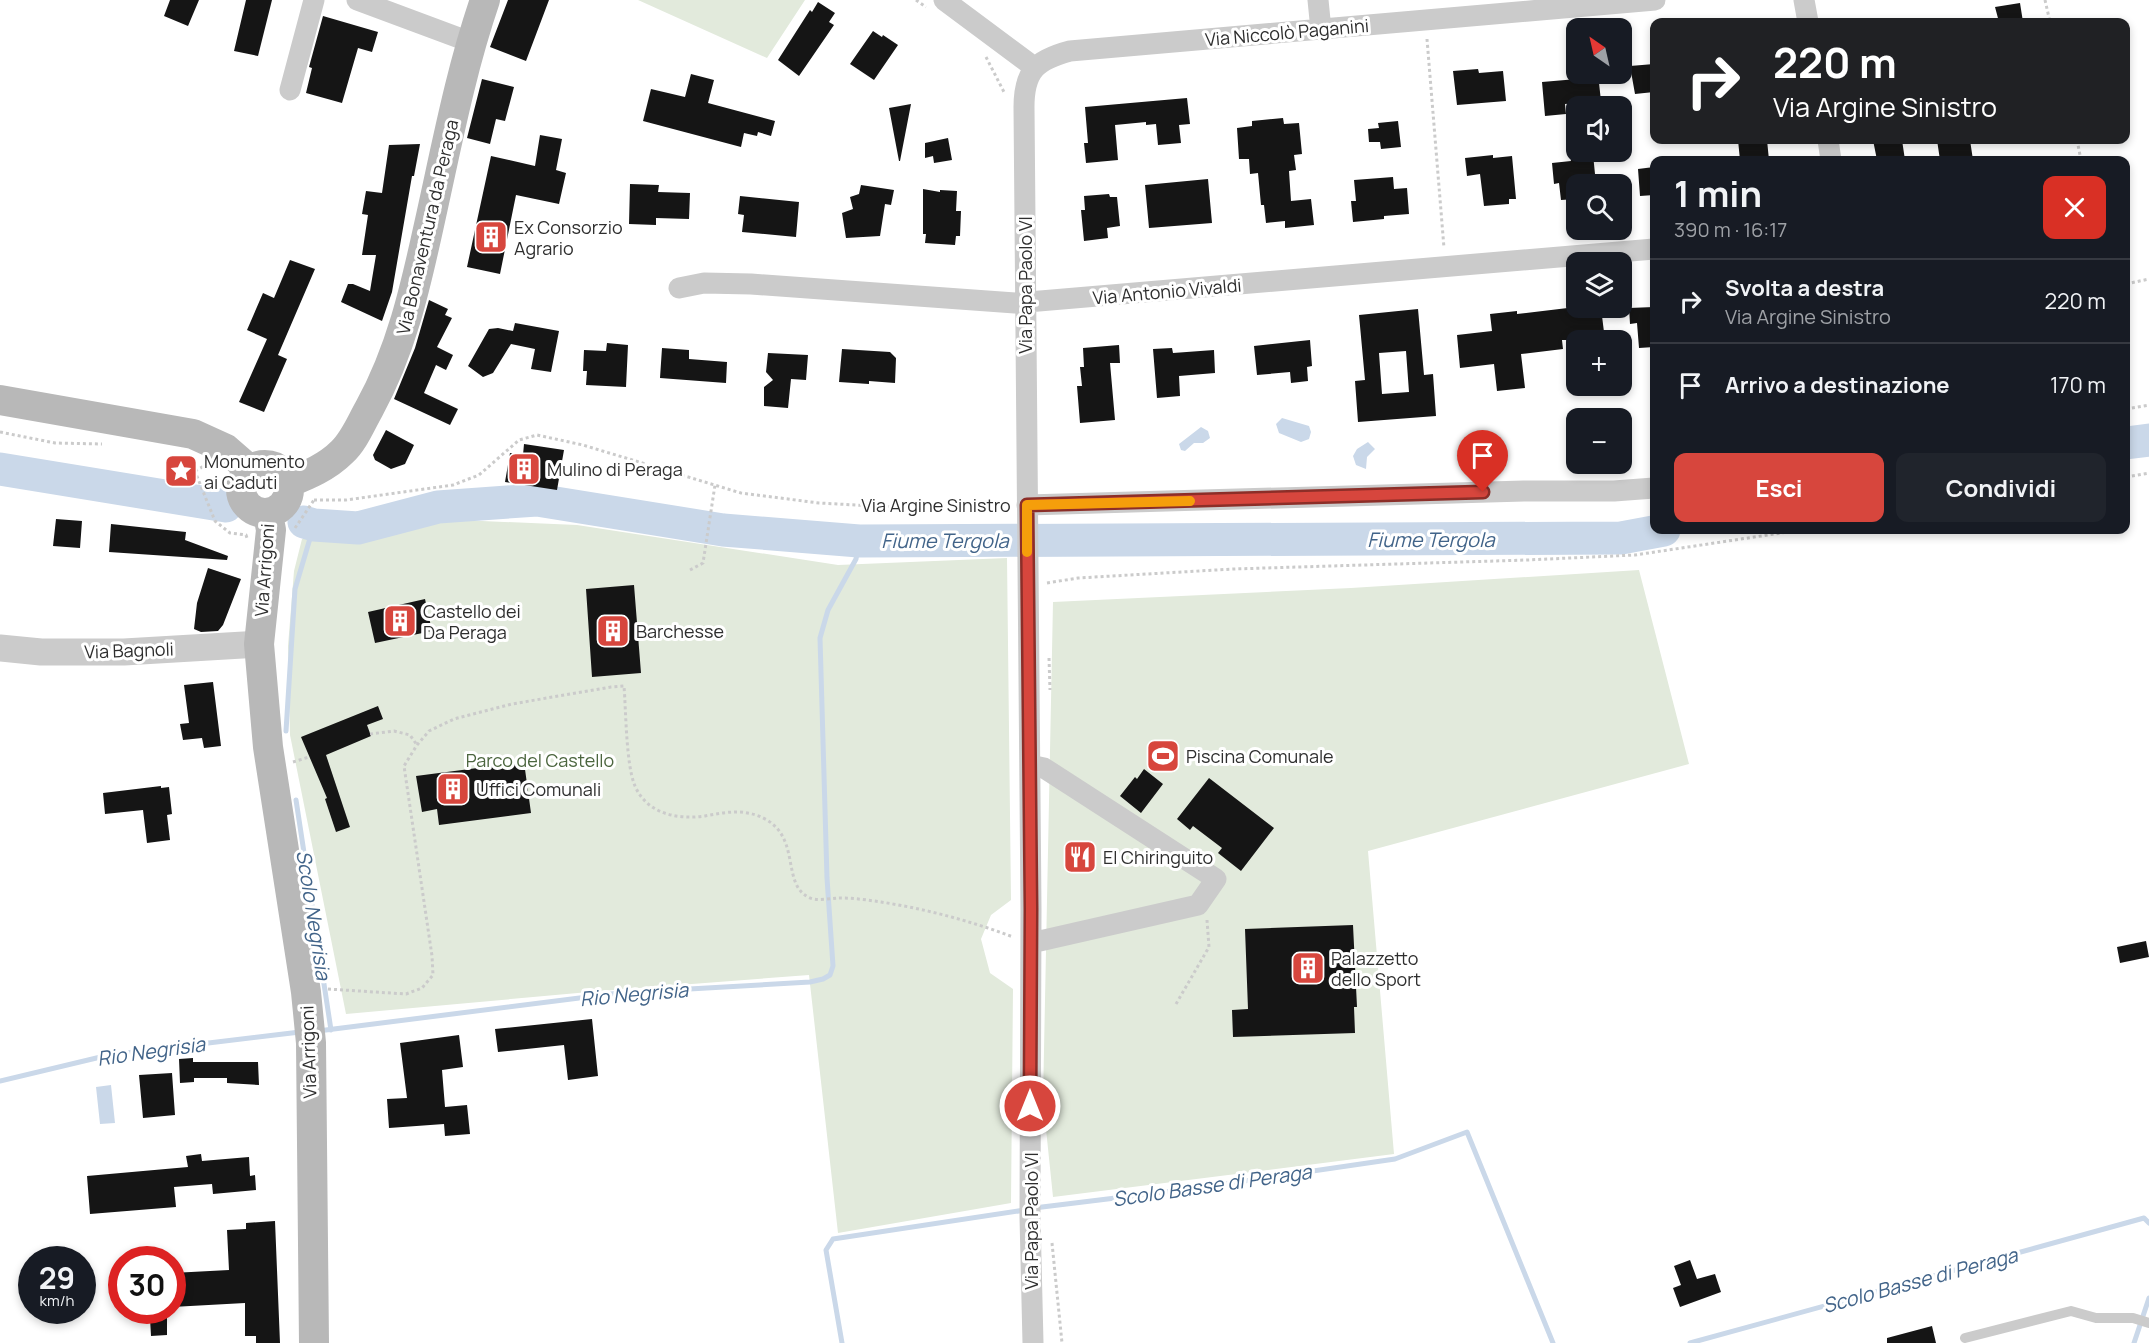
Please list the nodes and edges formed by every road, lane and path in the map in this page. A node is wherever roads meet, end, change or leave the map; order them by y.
1 (314, 0) edge
2 (357, 0) edge
3 (485, 0) edge
4 (916, 0) edge
5 (1318, 0) edge
6 (1655, 0) edge
7 (1804, 0) edge
8 (2045, 0) edge
9 (938, 6) edge
10 (1807, 18) edge
11 (2049, 18) edge
12 (1321, 30) junction
13 (1427, 37) dead end
14 (470, 42) junction
15 (984, 53) dead end
16 (1034, 67) junction
17 (290, 90) dead end
18 (1006, 97) dead end
19 (1650, 249) edge
20 (1444, 258) dead end
21 (2149, 279) edge
22 (2130, 283) edge
23 (679, 288) dead end
24 (1025, 302) junction
25 (0, 400) edge
26 (2149, 405) edge
27 (2130, 408) edge
28 (0, 432) edge
29 (111, 444) dead end
30 (189, 457) dead end
31 (250, 470) junction
32 (2149, 473) edge
33 (2130, 476) edge
34 (288, 483) junction
35 (715, 486) junction
36 (1650, 488) edge
37 (268, 514) junction
38 (1027, 514) junction
39 (294, 530) dead end
40 (1774, 534) edge
41 (249, 542) dead end
42 (690, 570) dead end
43 (1047, 583) dead end
44 (259, 644) junction
45 (0, 648) edge
46 (370, 734) dead end
47 (417, 745) junction
48 (1030, 765) junction
49 (1205, 895) junction
50 (1031, 943) junction
51 (335, 988) dead end
52 (1176, 1004) dead end
53 (1051, 1238) dead end
54 (2149, 1323) edge
55 (1965, 1338) dead end
56 (314, 1343) edge
57 (1033, 1343) edge
58 (1062, 1343) edge

1 - 17 street
2 - 14 street
3 - 14 main road, Via Bonaventura da Peraga
4 - 9 path
5 - 12 street
6 - 12 street, Via Niccolò Paganini
7 - 10 street
8 - 11 path
9 - 16 street
12 - 16 street, Via Niccolò Paganini
13 - 20 path
14 - 34 main road, Via Bonaventura da Peraga
15 - 18 path
16 - 24 street, Via Papa Paolo VI
19 - 24 street, Via Antonio Vivaldi
21 - 22 path
23 - 24 street, Via Antonio Vivaldi
24 - 38 street, Via Papa Paolo VI
25 - 31 main road
26 - 27 path
28 - 29 path
30 - 41 path
31 - 34 main road
31 - 37 main road
32 - 33 path
34 - 37 main road
35 - 38 path, Via Argine Sinistro
35 - 39 path, Via Argine Sinistro
35 - 42 path
36 - 38 street, Via Argine Sinistro
37 - 44 main road, Via Arrigoni
38 - 48 street, Via Papa Paolo VI
40 - 43 path
44 - 45 street, Via Bagnoli
44 - 56 main road, Via Arrigoni
46 - 47 path
47 - 50 path
47 - 51 path
48 - 49 street
48 - 50 street, Via Papa Paolo VI
49 - 50 street
49 - 52 path
50 - 57 street, Via Papa Paolo VI
53 - 58 path
54 - 55 lane

